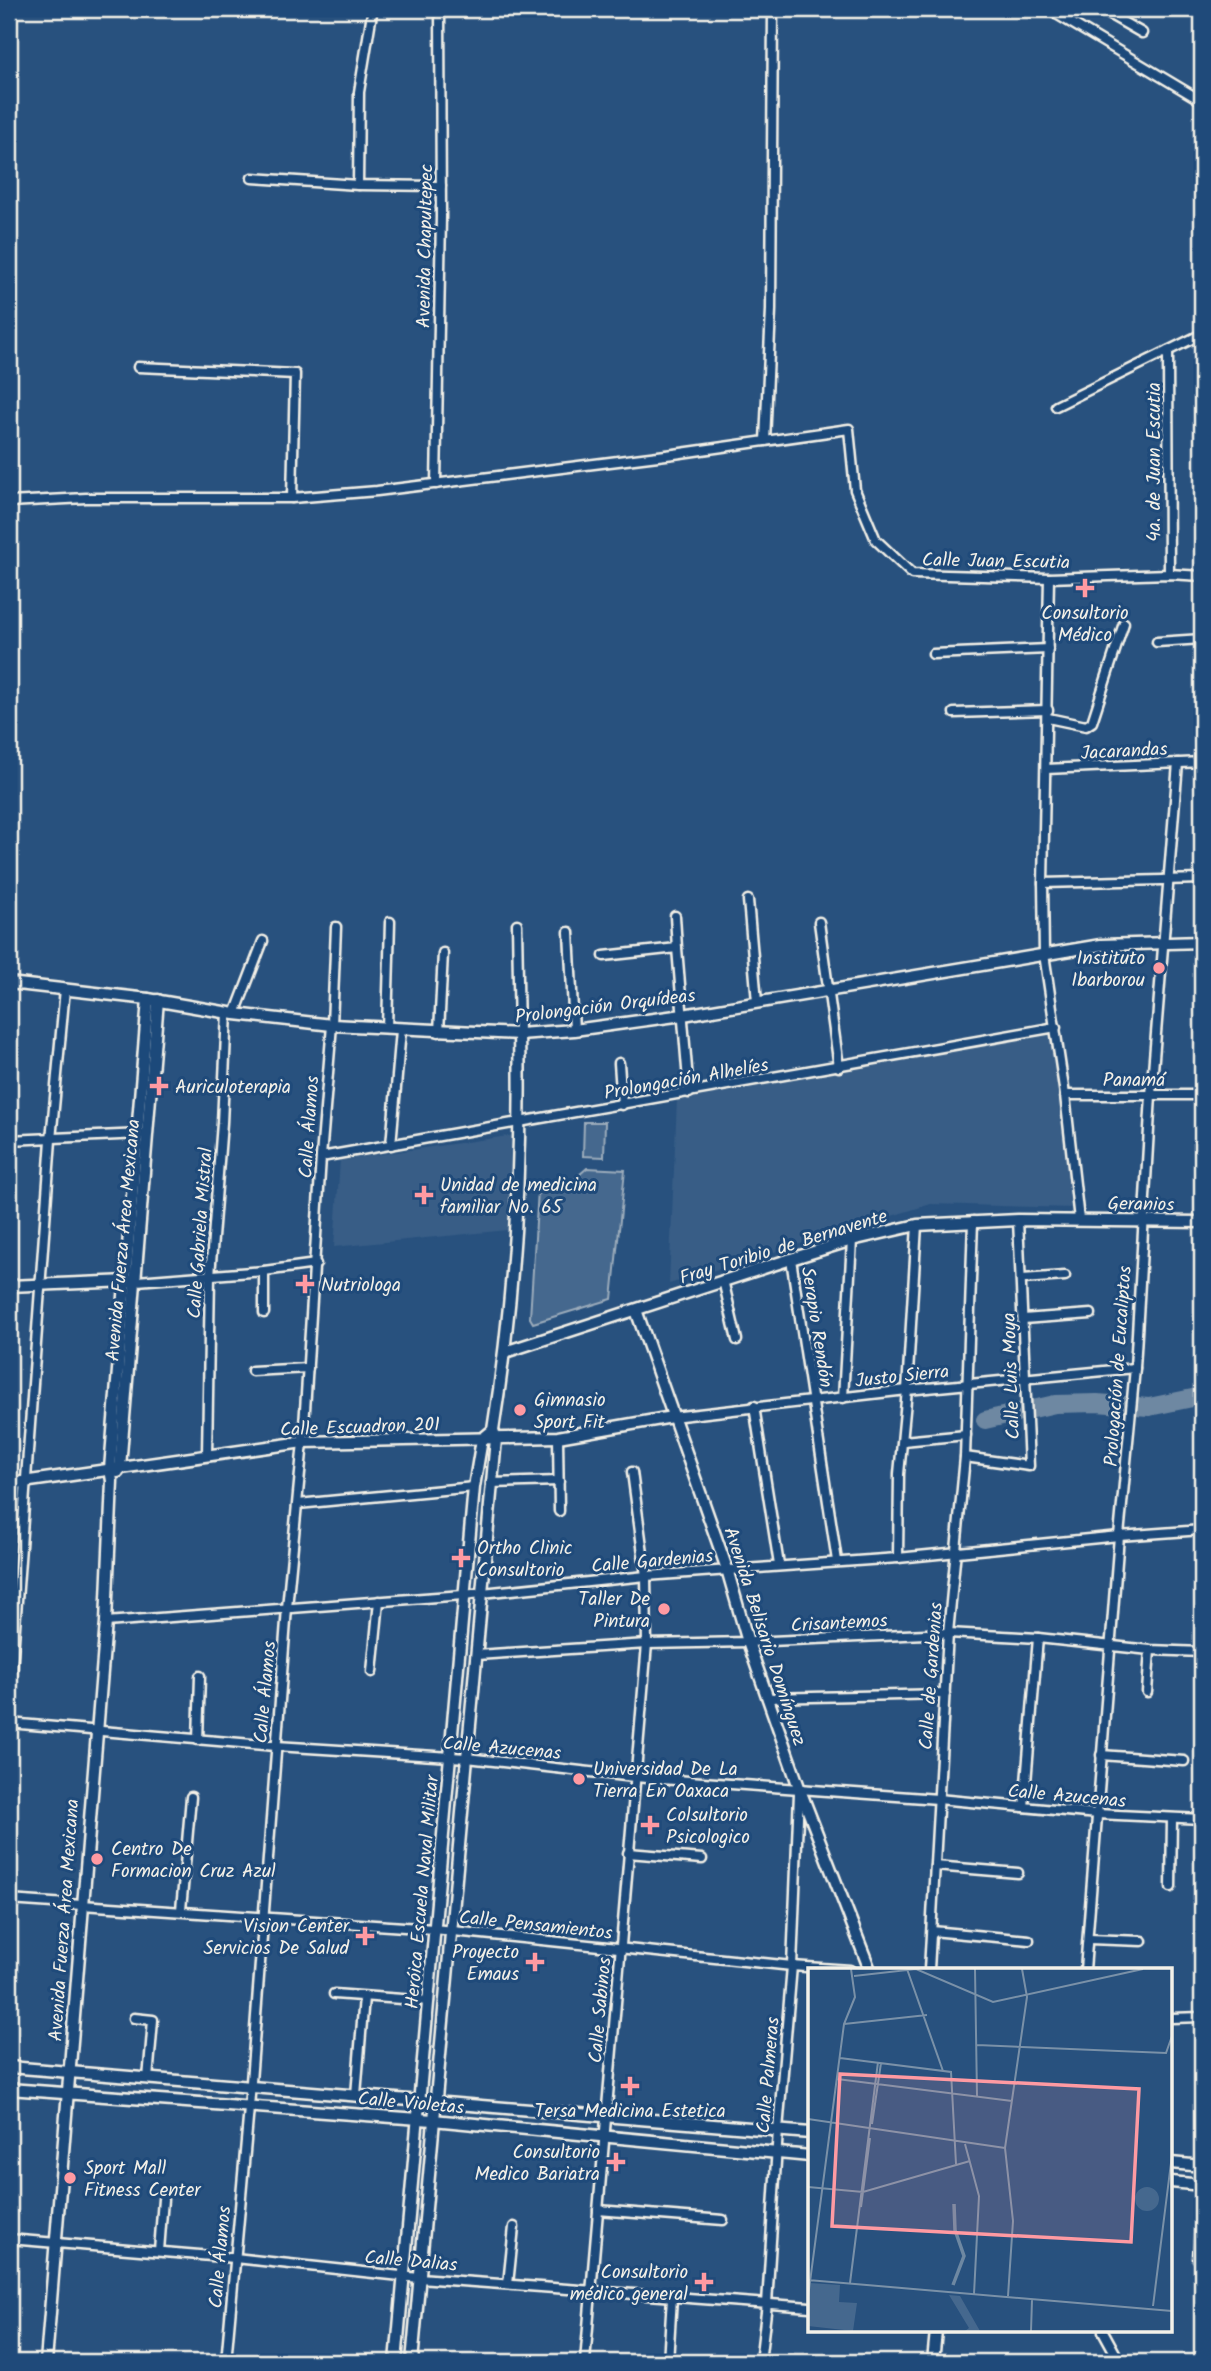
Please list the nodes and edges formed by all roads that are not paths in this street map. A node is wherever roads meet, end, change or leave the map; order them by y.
1 (374, 9) edge
2 (440, 9) edge
3 (773, 9) edge
4 (1048, 9) edge
5 (1100, 9) edge
6 (1142, 33) dead end
7 (1202, 101) edge
8 (252, 178) dead end
9 (358, 185) junction
10 (441, 186) junction
11 (1202, 334) edge
12 (1168, 351) junction
13 (138, 367) dead end
14 (1056, 406) dead end
15 (765, 441) junction
16 (436, 484) junction
17 (292, 498) junction
18 (9, 502) edge
19 (1169, 574) junction
20 (1202, 576) edge
21 (1049, 578) junction
22 (1124, 623) dead end
23 (1202, 639) edge
24 (1157, 642) dead end
25 (1048, 649) junction
26 (933, 654) dead end
27 (954, 713) dead end
28 (1048, 714) junction
29 (1202, 762) edge
30 (1178, 763) junction
31 (1046, 769) junction
32 (1202, 878) edge
33 (1171, 879) junction
34 (1043, 883) junction
35 (748, 900) dead end
36 (674, 916) dead end
37 (390, 922) dead end
38 (819, 922) dead end
39 (517, 924) dead end
40 (336, 927) dead end
41 (569, 932) dead end
42 (263, 941) dead end
43 (1202, 942) edge
44 (1165, 943) junction
45 (677, 948) junction
46 (443, 953) dead end
47 (1044, 954) junction
48 (604, 956) dead end
49 (9, 983) edge
50 (65, 989) junction
51 (829, 990) junction
52 (153, 999) junction
53 (757, 1002) junction
54 (231, 1013) junction
55 (683, 1015) junction
56 (332, 1025) junction
57 (1056, 1027) junction
58 (387, 1028) junction
59 (401, 1030) junction
60 (574, 1030) junction
61 (439, 1031) junction
62 (519, 1034) junction
63 (619, 1063) dead end
64 (839, 1067) junction
65 (689, 1093) junction
66 (1065, 1095) junction
67 (1151, 1095) junction
68 (1202, 1095) edge
69 (622, 1105) junction
70 (521, 1123) junction
71 (137, 1134) junction
72 (149, 1134) junction
73 (9, 1140) edge
74 (51, 1140) junction
75 (391, 1145) junction
76 (321, 1157) junction
77 (1018, 1220) junction
78 (1079, 1220) junction
79 (973, 1221) junction
80 (1143, 1221) junction
81 (1202, 1222) edge
82 (917, 1225) junction
83 (852, 1240) junction
84 (791, 1259) junction
85 (316, 1264) junction
86 (264, 1271) junction
87 (210, 1276) junction
88 (1065, 1276) dead end
89 (1022, 1279) junction
90 (723, 1280) junction
91 (126, 1281) junction
92 (137, 1281) junction
93 (9, 1286) edge
94 (40, 1286) junction
95 (636, 1310) junction
96 (264, 1313) dead end
97 (1091, 1314) dead end
98 (1023, 1320) junction
99 (737, 1340) dead end
100 (505, 1352) junction
101 (308, 1368) junction
102 (1135, 1368) junction
103 (252, 1371) dead end
104 (1027, 1380) junction
105 (968, 1384) junction
106 (907, 1390) junction
107 (843, 1398) junction
108 (813, 1400) junction
109 (754, 1406) junction
110 (672, 1417) junction
111 (494, 1434) junction
112 (966, 1435) junction
113 (558, 1437) junction
114 (482, 1439) junction
115 (903, 1441) junction
116 (303, 1442) junction
117 (207, 1455) junction
118 (965, 1457) junction
119 (115, 1468) junction
120 (632, 1472) dead end
121 (559, 1481) junction
122 (27, 1482) junction
123 (492, 1483) junction
124 (9, 1484) edge
125 (474, 1487) junction
126 (298, 1504) junction
127 (559, 1511) dead end
128 (1202, 1530) edge
129 (1119, 1536) junction
130 (955, 1552) junction
131 (898, 1558) junction
132 (837, 1562) junction
133 (779, 1565) junction
134 (727, 1569) junction
135 (646, 1576) junction
136 (481, 1593) junction
137 (463, 1595) junction
138 (379, 1601) junction
139 (287, 1608) junction
140 (106, 1622) junction
141 (948, 1633) junction
142 (1038, 1638) junction
143 (748, 1643) junction
144 (647, 1644) junction
145 (1111, 1646) junction
146 (1150, 1650) junction
147 (1202, 1652) edge
148 (477, 1656) junction
149 (372, 1672) dead end
150 (200, 1676) dead end
151 (1146, 1692) dead end
152 (945, 1694) junction
153 (767, 1698) junction
154 (9, 1709) edge
155 (9, 1723) edge
156 (95, 1731) junction
157 (198, 1740) junction
158 (276, 1746) junction
159 (1101, 1755) junction
160 (450, 1758) junction
161 (467, 1758) junction
162 (1184, 1761) dead end
163 (634, 1777) junction
164 (800, 1790) junction
165 (191, 1797) dead end
166 (938, 1798) junction
167 (1024, 1807) junction
168 (1097, 1814) junction
169 (1172, 1819) junction
170 (1202, 1819) edge
171 (628, 1853) junction
172 (702, 1859) dead end
173 (935, 1866) junction
174 (1017, 1873) dead end
175 (1171, 1887) dead end
176 (9, 1900) edge
177 (83, 1905) junction
178 (181, 1910) junction
179 (264, 1916) junction
180 (434, 1929) junction
181 (451, 1930) junction
182 (932, 1931) junction
183 (1089, 1939) junction
184 (1028, 1940) dead end
185 (1142, 1941) dead end
186 (619, 1949) junction
187 (792, 1966) junction
188 (821, 1968) edge
189 (869, 1968) edge
190 (929, 1968) edge
191 (1085, 1968) edge
192 (334, 1994) dead end
193 (364, 1997) junction
194 (429, 2001) junction
195 (1202, 2017) edge
196 (134, 2018) dead end
197 (1172, 2018) edge
198 (9, 2067) edge
199 (69, 2074) junction
200 (148, 2079) junction
201 (250, 2087) junction
202 (9, 2089) edge
203 (68, 2094) junction
204 (356, 2095) junction
205 (419, 2102) junction
206 (435, 2104) junction
207 (249, 2108) junction
208 (606, 2115) junction
209 (418, 2119) junction
210 (433, 2120) junction
211 (778, 2130) junction
212 (808, 2133) edge
213 (606, 2137) junction
214 (776, 2153) junction
215 (808, 2156) edge
216 (1172, 2163) edge
217 (1202, 2166) edge
218 (1172, 2182) edge
219 (1202, 2187) edge
220 (163, 2199) dead end
221 (598, 2210) junction
222 (723, 2220) dead end
223 (514, 2227) dead end
224 (9, 2239) edge
225 (56, 2242) junction
226 (159, 2251) junction
227 (235, 2258) junction
228 (1198, 2259) dead end
229 (404, 2277) junction
230 (419, 2278) junction
231 (509, 2284) junction
232 (592, 2292) junction
233 (673, 2297) junction
234 (767, 2304) junction
235 (808, 2307) edge
236 (936, 2332) edge
237 (1104, 2332) edge
238 (46, 2362) edge
239 (226, 2362) edge
240 (396, 2362) edge
241 (412, 2362) edge
242 (585, 2362) edge
243 (668, 2362) edge
244 (761, 2362) edge
245 (933, 2362) edge
246 (1120, 2362) edge

1 - 9 street
2 - 10 street, Avenida Chapultepec
3 - 15 street
4 - 7 street
5 - 6 street
8 - 9 street
9 - 10 street
10 - 16 street, Avenida Chapultepec
11 - 12 street
12 - 14 street
12 - 19 street, 4a. de Juan Escutia
13 - 17 street
15 - 16 street
15 - 21 street, Calle Juan Escutia
16 - 17 street
17 - 18 street
19 - 20 street, Calle Juan Escutia
19 - 21 street, Calle Juan Escutia
21 - 25 street
22 - 28 street
23 - 24 street
25 - 26 street
25 - 28 street
27 - 28 street
28 - 31 street
29 - 30 street, Jacarandas
30 - 31 street, Jacarandas
30 - 33 street, Prologación de Eucaliptos
31 - 34 street
32 - 33 street
33 - 34 street
33 - 44 street, Prologación de Eucaliptos
34 - 47 street
35 - 53 street
36 - 45 street
37 - 58 street
38 - 51 street
39 - 62 street
40 - 56 street, Calle Álamos
41 - 60 street
42 - 54 street, Calle Gabriela Mistral
43 - 44 street, Prolongación Orquídeas
44 - 47 street, Prolongación Orquídeas
44 - 67 street, Prologación de Eucaliptos
45 - 48 street
45 - 55 street
46 - 61 street
47 - 51 street, Prolongación Orquídeas
47 - 57 street
49 - 50 street, Prolongación Orquídeas
50 - 52 street, Prolongación Orquídeas
50 - 74 street
51 - 53 street, Prolongación Orquídeas
51 - 64 street
52 - 54 street, Prolongación Orquídeas
52 - 71 street, Avenida Fuerza Área Mexicana
52 - 72 street, Avenida Fuerza Área Mexicana
53 - 55 street, Prolongación Orquídeas
54 - 56 street, Prolongación Orquídeas
54 - 87 street, Calle Gabriela Mistral
55 - 60 street, Prolongación Orquídeas
55 - 65 street
56 - 58 street, Prolongación Orquídeas
56 - 76 street, Calle Álamos
57 - 64 street, Prolongación Alhelíes
57 - 66 street
58 - 59 street, Prolongación Orquídeas
59 - 61 street, Prolongación Orquídeas
59 - 75 street
60 - 62 street, Prolongación Orquídeas
61 - 62 street, Prolongación Orquídeas
62 - 70 street, Heróica Escuela Naval Militar
63 - 69 street
64 - 65 street, Prolongación Alhelíes
65 - 69 street, Prolongación Alhelíes
66 - 67 street, Panamá
66 - 78 street
67 - 68 street, Panamá
67 - 80 street, Prologación de Eucaliptos
69 - 70 street, Prolongación Alhelíes
70 - 75 street, Prolongación Alhelíes
70 - 100 street, Heróica Escuela Naval Militar
71 - 72 street
71 - 74 street
71 - 91 street, Avenida Fuerza Área Mexicana
72 - 92 street, Avenida Fuerza Área Mexicana
73 - 74 street
74 - 94 street
75 - 76 street, Prolongación Alhelíes
76 - 85 street, Calle Álamos
77 - 78 street, Fray Toribio de Bernavente
77 - 79 street, Fray Toribio de Bernavente
77 - 89 street, Calle Luis Moya
78 - 80 street, Geranios
79 - 82 street, Fray Toribio de Bernavente
79 - 105 street, Calle de Gardenias
80 - 81 street, Geranios
80 - 102 street, Prologación de Eucaliptos
82 - 83 street, Fray Toribio de Bernavente
82 - 106 street
83 - 84 street, Fray Toribio de Bernavente
83 - 107 street
84 - 90 street, Fray Toribio de Bernavente
84 - 108 street, Serapio Rendón
85 - 86 street
85 - 101 street, Calle Álamos
86 - 87 street
86 - 96 street
87 - 92 street
87 - 117 street, Calle Gabriela Mistral
88 - 89 street
89 - 98 street, Calle Luis Moya
90 - 95 street, Fray Toribio de Bernavente
90 - 99 street
91 - 92 street
91 - 94 street
91 - 119 street, Avenida Fuerza Área Mexicana
92 - 119 street, Avenida Fuerza Área Mexicana
93 - 94 street
94 - 122 street
95 - 100 street, Fray Toribio de Bernavente
95 - 110 street, Avenida Belisario Domínguez
97 - 98 street
98 - 104 street, Calle Luis Moya
100 - 111 street, Heróica Escuela Naval Militar
101 - 103 street
101 - 116 street, Calle Álamos
102 - 104 street, Justo Sierra
102 - 129 street, Prologación de Eucaliptos
104 - 105 street, Justo Sierra
104 - 118 street, Calle Luis Moya
105 - 106 street, Justo Sierra
105 - 112 street, Calle de Gardenias
106 - 107 street, Justo Sierra
106 - 115 street
107 - 108 street, Justo Sierra
108 - 109 street, Justo Sierra
108 - 132 street, Serapio Rendón
109 - 110 street, Justo Sierra
109 - 133 street
110 - 113 street
110 - 134 street, Avenida Belisario Domínguez
111 - 113 street
111 - 114 street
111 - 123 street, Heróica Escuela Naval Militar
112 - 115 street
112 - 118 street, Calle de Gardenias
113 - 121 street
114 - 116 street, Calle Escuadron 201
114 - 125 street, Heróica Escuela Naval Militar
115 - 131 street
116 - 117 street, Calle Escuadron 201
116 - 126 street, Calle Álamos
117 - 119 street, Calle Escuadron 201
118 - 130 street, Calle de Gardenias
119 - 122 street, Calle Escuadron 201
119 - 140 street, Avenida Fuerza Área Mexicana
120 - 135 street, Calle Sabinos
121 - 123 street
121 - 127 street
122 - 124 street, Calle Escuadron 201
122 - 154 street
123 - 136 street, Heróica Escuela Naval Militar
125 - 126 street
125 - 137 street, Heróica Escuela Naval Militar
126 - 139 street, Calle Álamos
128 - 129 street, Calle Gardenias
129 - 130 street, Calle Gardenias
129 - 145 street, Prologación de Eucaliptos
130 - 131 street, Calle Gardenias
130 - 141 street, Calle de Gardenias
131 - 132 street, Calle Gardenias
132 - 133 street, Calle Gardenias
133 - 134 street, Calle Gardenias
134 - 135 street, Calle Gardenias
134 - 143 street, Avenida Belisario Domínguez
135 - 136 street, Calle Gardenias
135 - 144 street, Calle Sabinos
136 - 137 street, Calle Gardenias
136 - 148 street, Heróica Escuela Naval Militar
137 - 138 street, Calle Gardenias
137 - 160 street, Heróica Escuela Naval Militar
138 - 139 street, Calle Gardenias
138 - 149 street
139 - 140 street, Calle Gardenias
139 - 158 street, Calle Álamos
140 - 156 street, Avenida Fuerza Área Mexicana
141 - 142 street, Crisantemos
141 - 143 street, Crisantemos
141 - 152 street, Calle de Gardenias
142 - 145 street, Crisantemos
142 - 167 street
143 - 144 street, Crisantemos
143 - 153 street, Avenida Belisario Domínguez
144 - 148 street, Crisantemos
144 - 163 street, Calle Sabinos
145 - 146 street, Crisantemos
145 - 159 street, Prologación de Eucaliptos
146 - 147 street, Crisantemos
146 - 151 street
148 - 161 street, Heróica Escuela Naval Militar
150 - 157 street
152 - 153 street
152 - 166 street, Calle de Gardenias
153 - 164 street, Avenida Belisario Domínguez
155 - 156 street, Calle Azucenas
156 - 157 street, Calle Azucenas
156 - 177 street, Avenida Fuerza Área Mexicana
157 - 158 street, Calle Azucenas
158 - 160 street, Calle Azucenas
158 - 179 street, Calle Álamos
159 - 162 street
159 - 168 street, Prologación de Eucaliptos
160 - 161 street, Calle Azucenas
160 - 180 street, Heróica Escuela Naval Militar
161 - 163 street, Calle Azucenas
161 - 181 street, Heróica Escuela Naval Militar
163 - 164 street, Calle Azucenas
163 - 171 street, Calle Sabinos
164 - 166 street, Calle Azucenas
164 - 187 street, Calle Palmeras
164 - 189 street, Avenida Belisario Domínguez
165 - 178 street
166 - 167 street, Calle Azucenas
166 - 173 street, Calle de Gardenias
167 - 168 street, Calle Azucenas
168 - 169 street, Calle Azucenas
168 - 183 street, Prologación de Eucaliptos
169 - 170 street, Calle Azucenas
169 - 175 street
171 - 172 street
171 - 186 street, Calle Sabinos
173 - 174 street
173 - 182 street, Calle de Gardenias
176 - 177 street, Calle Pensamientos
177 - 178 street, Calle Pensamientos
177 - 199 street, Avenida Fuerza Área Mexicana
178 - 179 street, Calle Pensamientos
179 - 180 street, Calle Pensamientos
179 - 201 street, Calle Álamos
180 - 181 street, Calle Pensamientos
180 - 194 street, Heróica Escuela Naval Militar
181 - 186 street, Calle Pensamientos
181 - 206 street, Heróica Escuela Naval Militar
182 - 184 street
182 - 190 street, Calle de Gardenias
183 - 185 street
183 - 191 street, Prologación de Eucaliptos
186 - 187 street, Calle Pensamientos
186 - 208 street, Calle Sabinos
187 - 188 street, Calle Pensamientos
187 - 211 street, Calle Palmeras
192 - 193 street
193 - 194 street
193 - 204 street
194 - 205 street, Heróica Escuela Naval Militar
195 - 197 street
196 - 200 street
198 - 199 street, Calle Violetas
199 - 200 street, Calle Violetas
199 - 203 street, Avenida Fuerza Área Mexicana
200 - 201 street, Calle Violetas
201 - 204 street, Calle Violetas
201 - 207 street, Calle Álamos
202 - 203 street, Calle Violetas
203 - 207 street, Calle Violetas
203 - 225 street, Avenida Fuerza Área Mexicana
204 - 205 street, Calle Violetas
205 - 206 street, Calle Violetas
205 - 209 street, Heróica Escuela Naval Militar
206 - 208 street, Calle Violetas
206 - 210 street, Heróica Escuela Naval Militar
207 - 209 street, Calle Violetas
207 - 227 street, Calle Álamos
208 - 211 street, Calle Violetas
208 - 213 street, Calle Sabinos
209 - 210 street, Calle Violetas
209 - 229 street, Heróica Escuela Naval Militar
210 - 213 street, Calle Violetas
210 - 230 street, Heróica Escuela Naval Militar
211 - 212 street, Calle Violetas
211 - 214 street, Calle Palmeras
213 - 214 street, Calle Violetas
213 - 221 street, Calle Sabinos
214 - 215 street, Calle Violetas
214 - 234 street, Calle Palmeras
216 - 217 street
218 - 219 street
219 - 228 street
220 - 226 street
221 - 222 street
221 - 232 street, Calle Sabinos
223 - 231 street
224 - 225 street, Calle Dalias
225 - 226 street, Calle Dalias
225 - 238 street, Avenida Fuerza Área Mexicana
226 - 227 street, Calle Dalias
227 - 229 street, Calle Dalias
227 - 239 street, Calle Álamos
229 - 230 street, Calle Dalias
229 - 240 street, Heróica Escuela Naval Militar
230 - 231 street, Calle Dalias
230 - 241 street, Heróica Escuela Naval Militar
231 - 232 street, Calle Dalias
232 - 233 street, Calle Dalias
232 - 242 street, Calle Sabinos
233 - 234 street, Calle Dalias
233 - 243 street
234 - 235 street, Calle Dalias
234 - 244 street, Calle Palmeras
236 - 245 street
237 - 246 street

